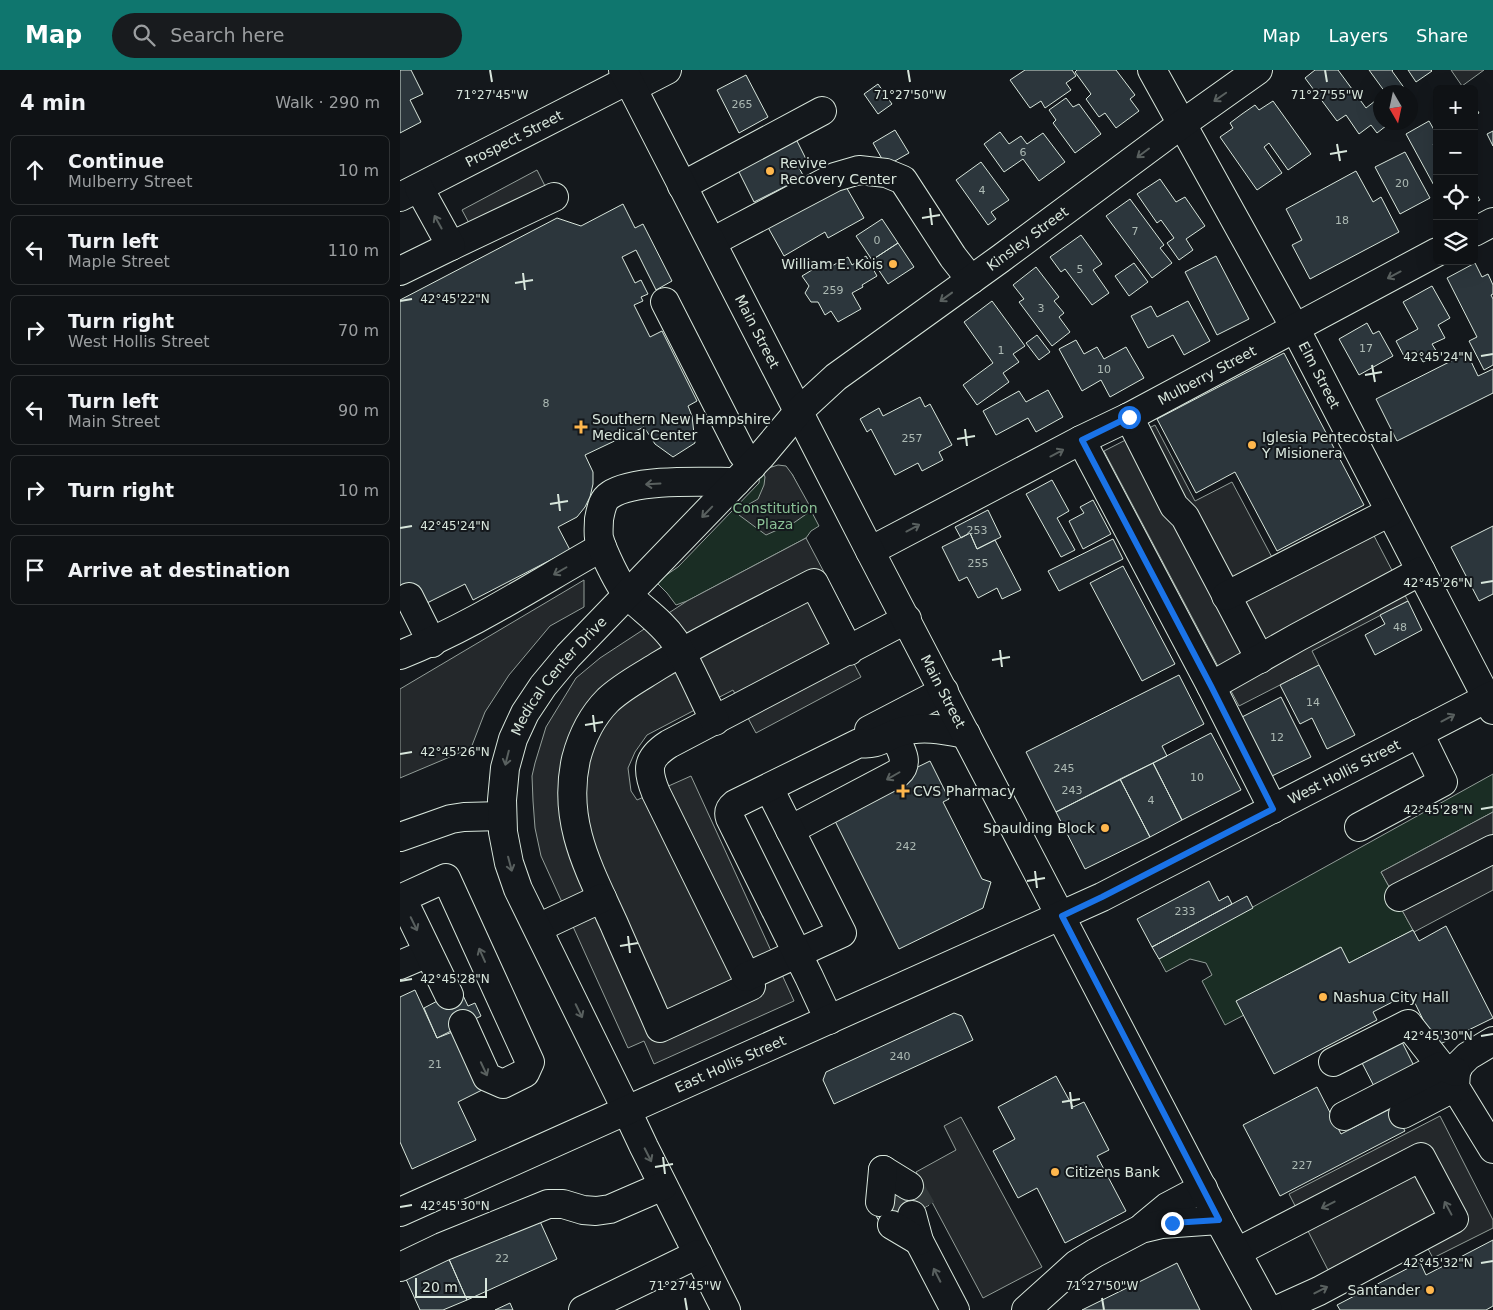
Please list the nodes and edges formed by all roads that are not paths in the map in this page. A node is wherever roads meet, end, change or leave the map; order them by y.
1 (667, 70) edge
2 (1152, 70) edge
3 (1258, 70) edge
4 (627, 79) edge
5 (822, 111) dead end
6 (1182, 124) junction
7 (682, 186) junction
8 (410, 193) edge
9 (554, 197) dead end
10 (1493, 222) edge
11 (1478, 230) edge
12 (712, 242) junction
13 (451, 246) junction
14 (1433, 254) edge
15 (400, 271) edge
16 (971, 280) junction
17 (665, 302) dead end
18 (1295, 328) junction
19 (798, 412) junction
20 (1129, 417) junction
21 (1082, 440) junction
22 (744, 474) junction
23 (1390, 512) junction
24 (602, 547) junction
25 (870, 551) junction
26 (1421, 571) junction
27 (628, 594) junction
28 (1226, 596) junction
29 (409, 597) dead end
30 (906, 620) junction
31 (432, 642) junction
32 (849, 651) junction
33 (681, 652) junction
34 (400, 655) edge
35 (1260, 659) junction
36 (1211, 686) junction
37 (944, 691) junction
38 (1491, 701) edge
39 (715, 721) junction
40 (1419, 733) junction
41 (966, 734) junction
42 (894, 735) junction
43 (859, 743) junction
44 (768, 788) junction
45 (1273, 809) junction
46 (502, 816) junction
47 (1359, 827) dead end
48 (790, 830) junction
49 (400, 837) edge
50 (1493, 849) edge
51 (401, 897) edge
52 (1399, 897) dead end
53 (602, 898) junction
54 (1062, 916) junction
55 (538, 928) junction
56 (428, 953) junction
57 (798, 954) junction
58 (400, 965) edge
59 (746, 977) junction
60 (449, 995) dead end
61 (829, 1020) junction
62 (463, 1024) dead end
63 (1493, 1041) edge
64 (1333, 1062) dead end
65 (1451, 1075) junction
66 (627, 1111) junction
67 (1402, 1114) dead end
68 (1344, 1116) dead end
69 (1493, 1149) edge
70 (883, 1170) dead end
71 (663, 1186) junction
72 (1203, 1188) junction
73 (400, 1212) edge
74 (1219, 1220) junction
75 (1141, 1229) junction
76 (1238, 1252) junction
77 (698, 1254) junction
78 (400, 1267) edge
79 (583, 1310) edge
80 (726, 1310) edge
81 (955, 1310) edge
82 (1026, 1310) edge
83 (1268, 1310) edge
84 (1277, 1310) edge

1 - 4 main road, Prospect Street
2 - 6 main road, Elm Street
3 -> 6 main road, Kinsley Street
4 - 7 main road, Main Street
4 - 8 main road, Prospect Street
5 - 7 main road
6 -> 16 main road, Kinsley Street
6 - 18 main road, Elm Street
7 - 12 main road, Main Street
13 -> 8 main road
9 - 13 main road
10 - 11 main road
12 - 16 main road
12 - 19 main road, Main Street
13 - 15 main road
14 -> 18 main road, Mulberry Street
16 -> 19 main road, Kinsley Street
17 - 22 main road
18 - 20 main road, Mulberry Street
18 - 23 main road, Elm Street
19 - 22 main road, Medical Center Drive
19 - 25 main road, Main Street
20 - 21 main road, Mulberry Street
20 - 28 main road
25 -> 21 main road, Mulberry Street
21 - 36 main road
22 -> 24 main road
22 -> 27 main road, Medical Center Drive
23 - 26 main road, Elm Street
23 - 28 main road
24 - 27 main road
24 -> 31 main road
25 - 30 main road, Main Street
26 - 35 main road
26 - 38 main road, Elm Street
27 - 33 main road
27 -> 46 main road, Medical Center Drive
28 - 35 main road
29 - 31 main road
30 - 32 main road
30 - 37 main road, Main Street
31 - 34 main road
32 - 33 main road
32 - 39 main road
33 - 39 main road
33 - 53 main road
35 - 36 main road
36 - 45 main road
37 - 41 main road, Main Street
37 - 43 main road
40 -> 38 main road, West Hollis Street
39 - 59 main road
40 - 45 main road, West Hollis Street
40 - 47 main road
41 - 42 main road
41 - 54 main road, Main Street
42 - 43 main road
42 -> 48 main road
43 - 44 main road
44 - 48 main road
44 - 57 main road
45 - 54 main road, West Hollis Street
46 - 49 main road
46 -> 55 main road, Medical Center Drive
48 - 57 main road
50 - 52 main road
51 -> 56 main road
62 -> 51 main road
53 - 55 main road
53 - 59 main road
54 - 61 main road, East Hollis Street
54 - 72 main road, Main Street
55 -> 66 main road, Medical Center Drive
56 - 58 main road
56 - 60 main road
57 - 59 main road
57 - 61 main road
61 - 66 main road, East Hollis Street
63 - 65 main road
64 - 65 main road
65 - 67 main road
65 - 68 main road
65 - 69 main road
66 -> 71 main road, Medical Center Drive
66 - 73 main road, East Hollis Street
81 -> 70 main road
71 - 77 main road, Medical Center Drive
71 - 78 main road
72 - 74 main road, Main Street
72 - 75 main road
74 - 75 main road
74 - 76 main road, Main Street
75 - 82 main road
76 - 83 main road, Main Street
84 -> 76 main road
77 - 79 main road
77 - 80 main road, Medical Center Drive

